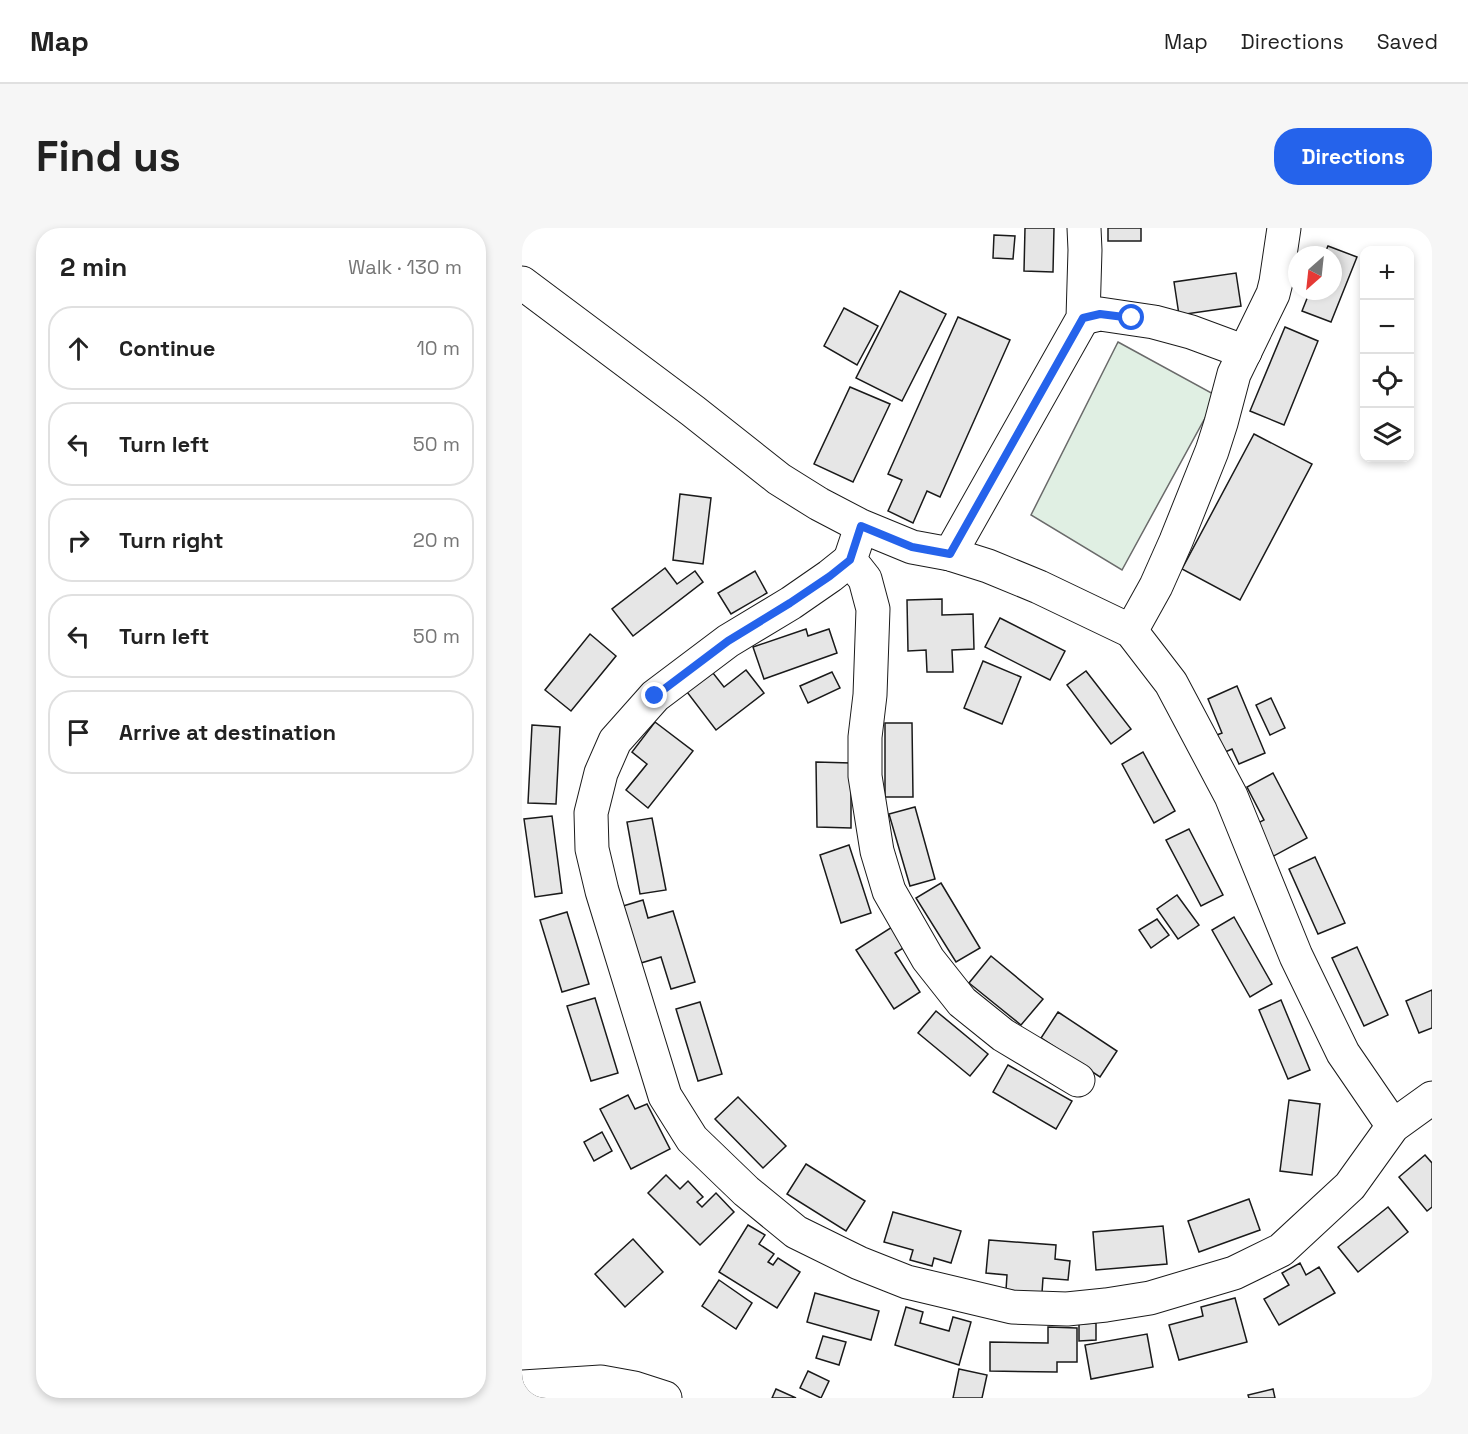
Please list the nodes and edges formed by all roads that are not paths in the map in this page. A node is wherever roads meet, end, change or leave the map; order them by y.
1 (1084, 228) edge
2 (1284, 228) edge
3 (522, 284) edge
4 (1083, 318) junction
5 (1245, 352) junction
6 (861, 526) junction
7 (950, 554) junction
8 (850, 560) junction
9 (1131, 631) junction
10 (1078, 1080) dead end
11 (1432, 1098) edge
12 (1393, 1126) junction
13 (522, 1387) edge
14 (665, 1398) edge

1 - 4 street
2 - 5 street
3 - 6 street
4 - 5 street
4 - 7 street
5 - 9 street
6 - 7 street
6 - 8 street
7 - 9 street
8 - 10 street
8 - 12 street
9 - 12 street
11 - 12 street
13 - 14 street

